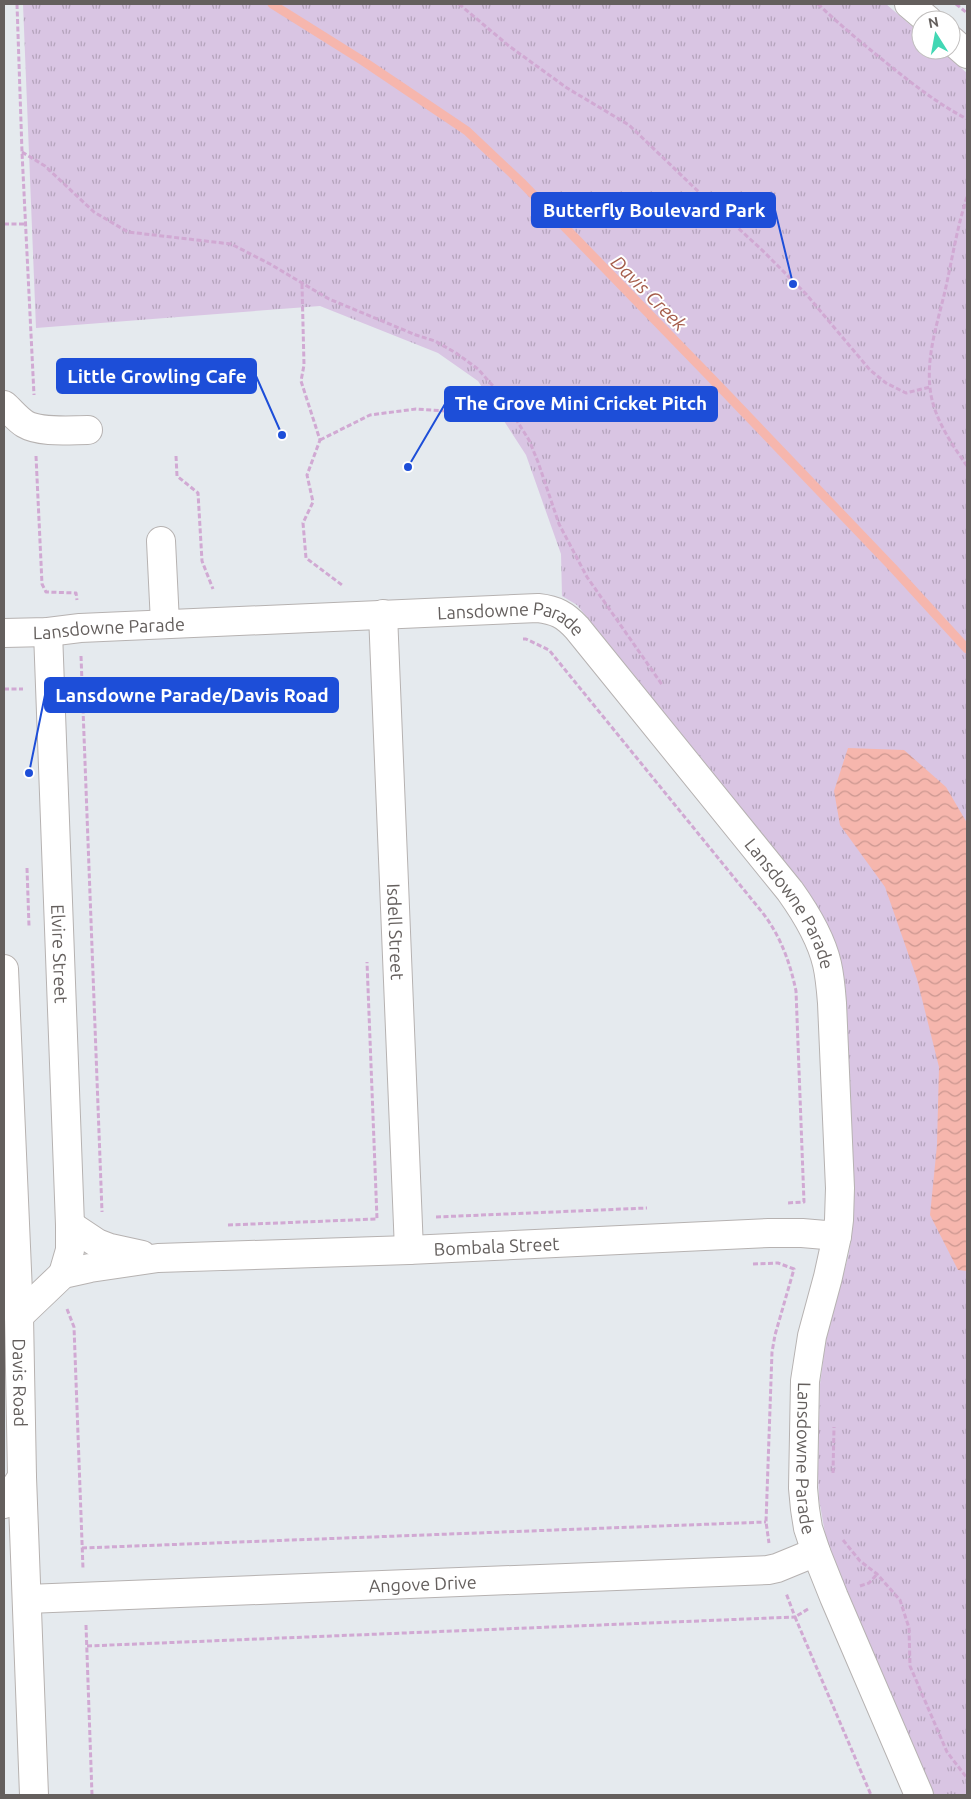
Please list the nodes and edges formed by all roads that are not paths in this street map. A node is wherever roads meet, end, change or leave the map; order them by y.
1 (4, 406) edge
2 (88, 430) dead end
3 (161, 542) dead end
4 (383, 614) junction
5 (165, 623) junction
6 (48, 632) junction
7 (4, 633) edge
8 (4, 969) edge
9 (70, 1225) junction
10 (837, 1236) junction
11 (409, 1250) junction
12 (158, 1258) junction
13 (62, 1274) junction
14 (19, 1316) junction
15 (22, 1477) junction
16 (4, 1504) edge
17 (816, 1552) junction
18 (27, 1599) junction
19 (34, 1795) edge
20 (919, 1795) edge

1 - 2 street
3 - 5 street
4 - 5 street, Lansdowne Parade
4 - 10 street, Lansdowne Parade
4 - 11 street, Isdell Street
5 - 6 street, Lansdowne Parade
6 - 7 street, Lansdowne Parade
6 - 9 street, Elvire Street
8 - 14 street, Davis Road
9 - 12 street, Bombala Street
9 - 13 street, Elvire Street
10 - 11 street, Bombala Street
10 - 17 street, Lansdowne Parade
11 - 12 street, Bombala Street
12 - 13 street, Bombala Street
13 - 14 street
14 - 15 street, Davis Road
15 - 16 street
15 - 18 street, Davis Road
17 - 18 street, Angove Drive
17 - 20 street, Lansdowne Parade
18 - 19 street, Davis Road

